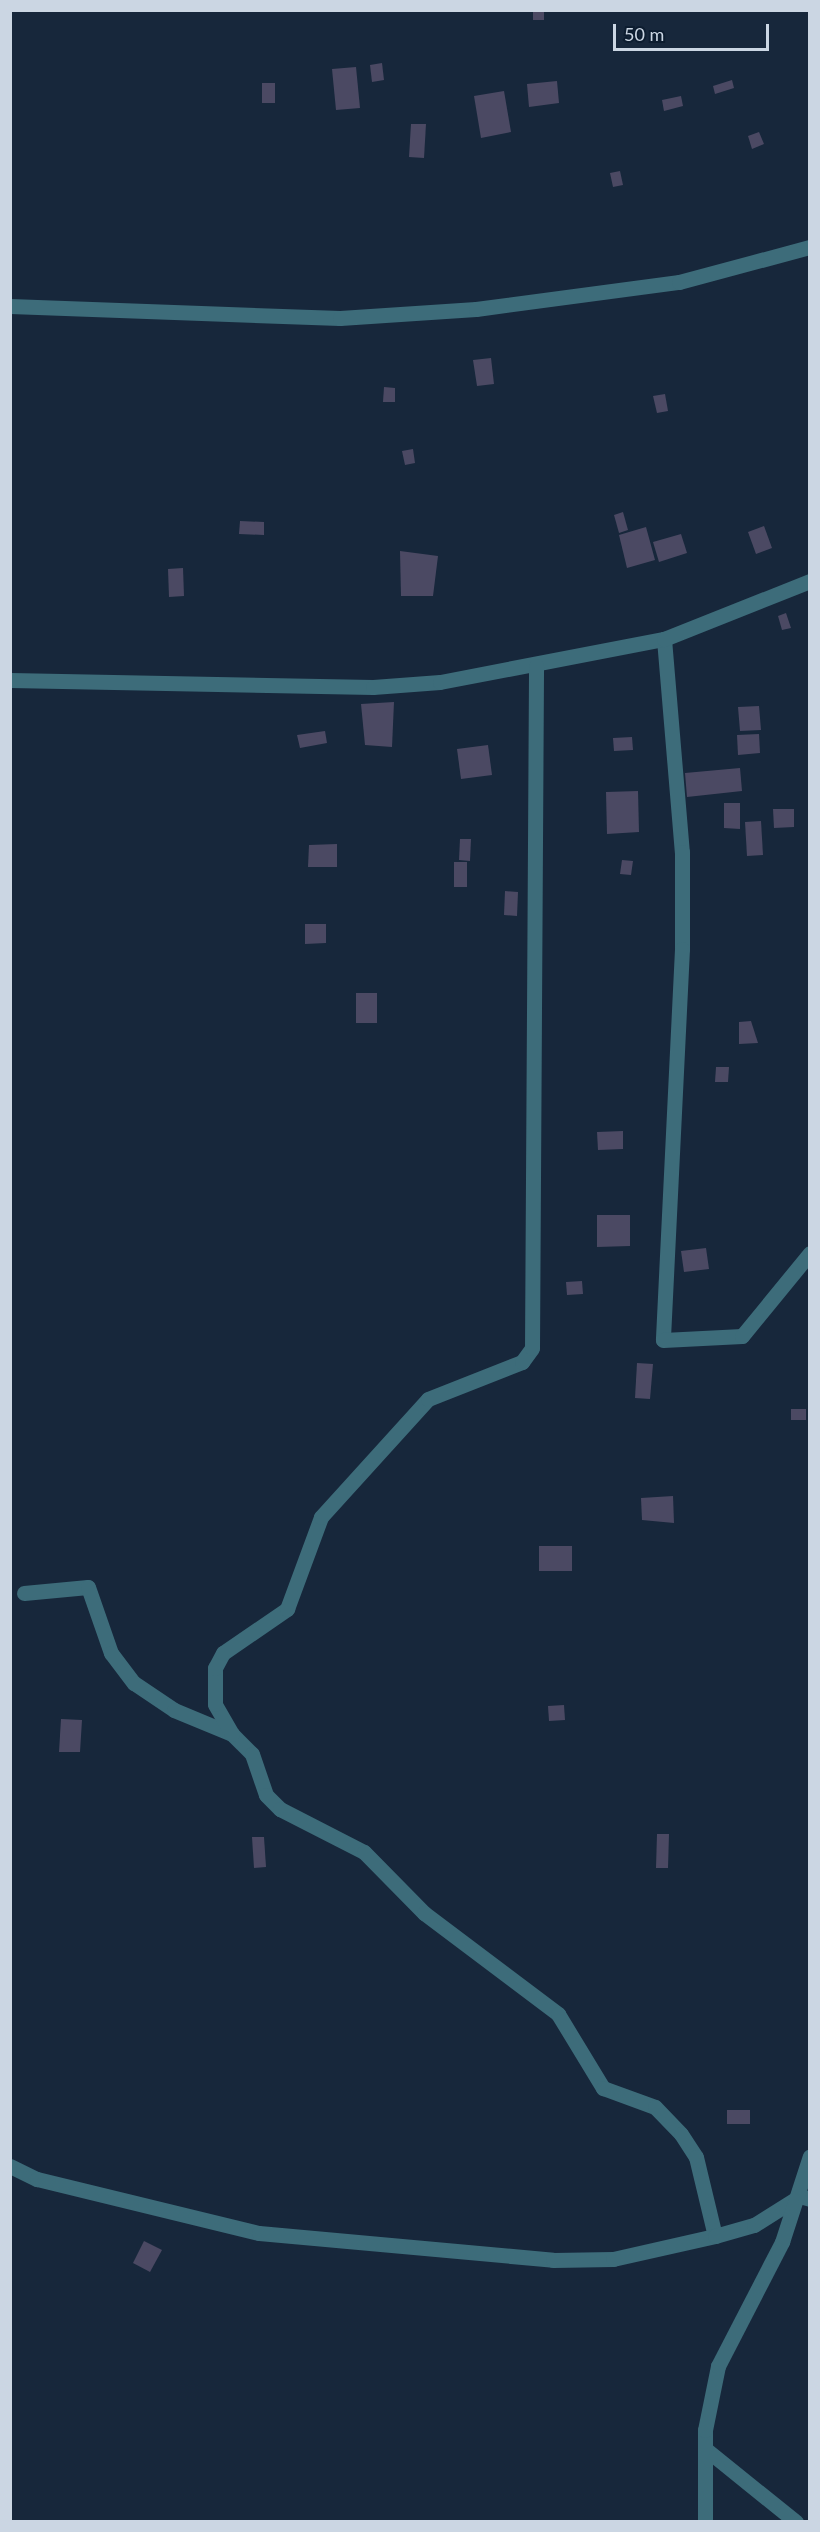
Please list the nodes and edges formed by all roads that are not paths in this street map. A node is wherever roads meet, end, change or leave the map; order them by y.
1 (810, 247) edge
2 (10, 306) edge
3 (810, 581) edge
4 (664, 639) junction
5 (536, 666) junction
6 (10, 680) edge
7 (810, 1253) edge
8 (24, 1593) dead end
9 (232, 1734) junction
10 (810, 2157) edge
11 (10, 2166) edge
12 (805, 2197) edge
13 (715, 2236) junction
14 (708, 2451) junction
15 (705, 2522) edge
16 (796, 2522) edge

1 - 2 street
3 - 4 street
4 - 5 street
4 - 7 street
5 - 6 street
5 - 9 street
8 - 9 street
9 - 13 street
10 - 12 street
11 - 13 street
12 - 13 street
12 - 14 street
14 - 15 street
14 - 16 street

